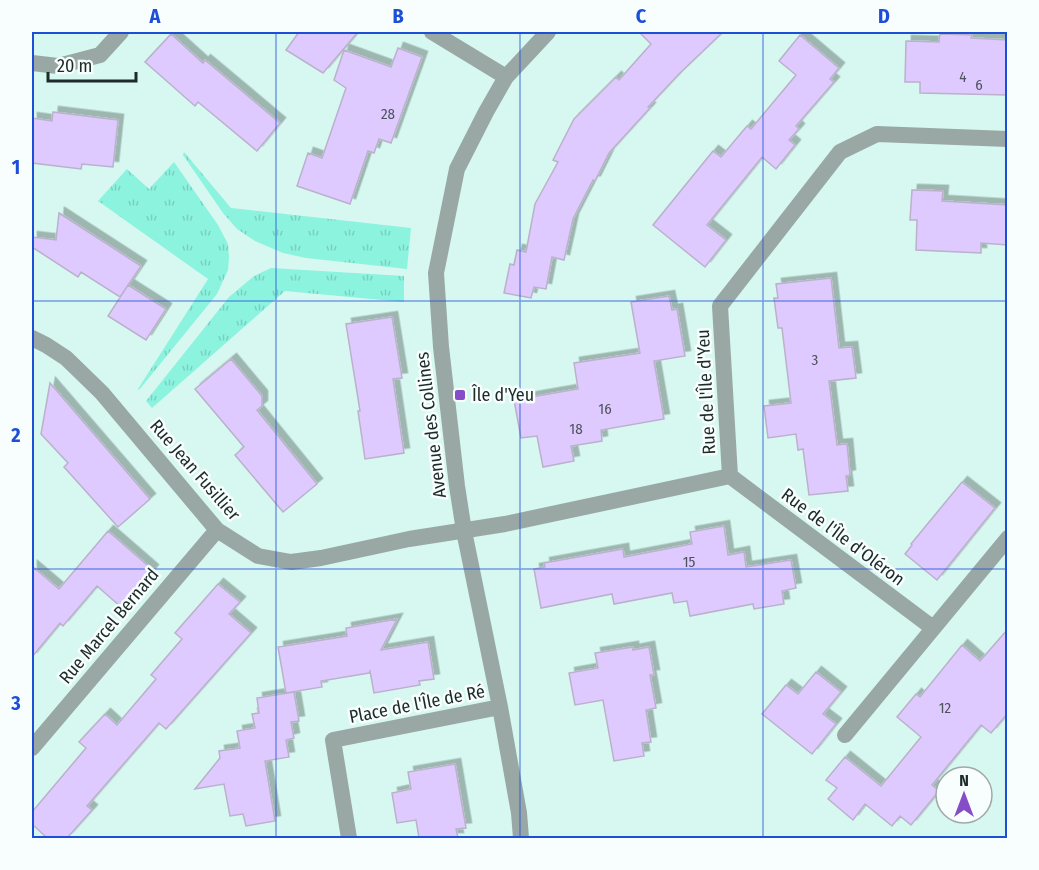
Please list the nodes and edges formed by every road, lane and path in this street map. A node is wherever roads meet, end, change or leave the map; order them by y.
1 (121, 32) edge
2 (432, 32) edge
3 (548, 32) edge
4 (32, 63) edge
5 (506, 77) junction
6 (1008, 139) edge
7 (32, 338) edge
8 (730, 476) junction
9 (217, 530) junction
10 (464, 531) junction
11 (1008, 538) edge
12 (933, 628) junction
13 (500, 707) junction
14 (845, 735) dead end
15 (32, 748) edge
16 (349, 838) edge
17 (521, 838) edge

1 - 4 street
2 - 5 street
3 - 5 street, Avenue des Collines
5 - 10 street, Avenue des Collines
6 - 8 street, Rue de l'Île d'Yeu
7 - 9 street, Rue Jean Fusillier
8 - 10 street, Rue de l'Île d'Yeu
8 - 12 street, Rue de l'Île d'Oléron
9 - 10 street, Rue Jean Fusillier
9 - 15 street, Rue Marcel Bernard
10 - 13 street, Avenue des Collines
11 - 12 street
12 - 14 street
13 - 16 street, Place de l'Île de Ré
13 - 17 street, Avenue des Collines

